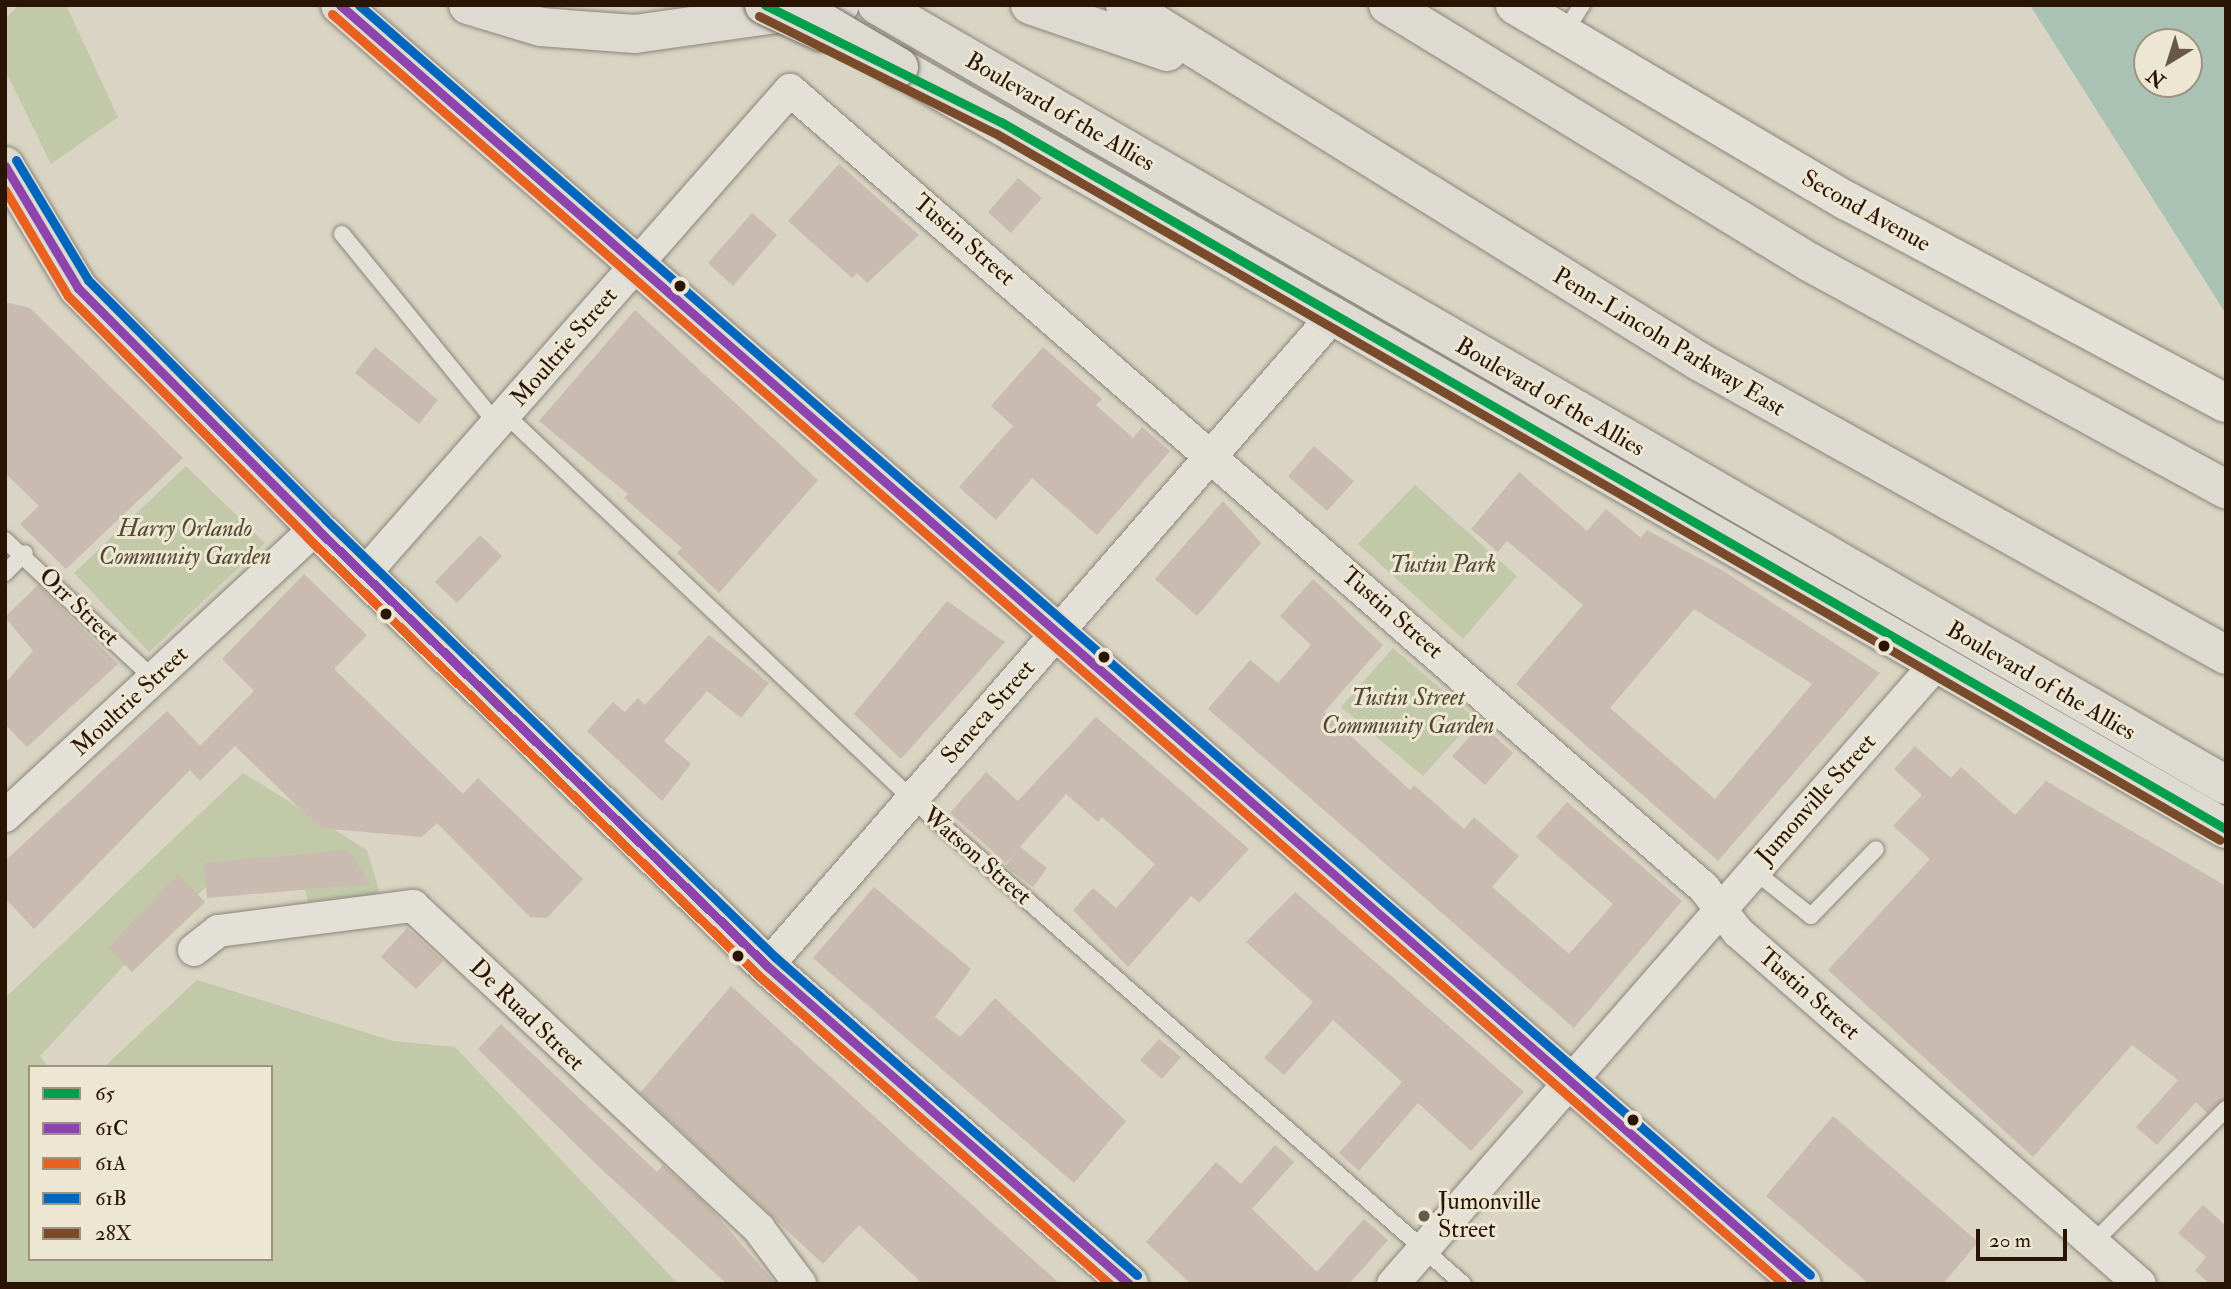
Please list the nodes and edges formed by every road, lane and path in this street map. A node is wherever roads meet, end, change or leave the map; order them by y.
1 (468, 5) edge
2 (764, 5) edge
3 (794, 5) edge
4 (840, 5) edge
5 (877, 5) edge
6 (1030, 5) edge
7 (1125, 5) edge
8 (1388, 5) edge
9 (1515, 5) edge
10 (347, 7) edge
11 (1573, 20) edge
12 (899, 67) junction
13 (1250, 85) junction
14 (790, 90) joint
15 (5, 166) edge
16 (342, 234) dead end
17 (638, 264) junction
18 (1320, 331) dead end
19 (2226, 403) edge
20 (501, 419) junction
21 (1212, 455) junction
22 (2226, 489) edge
23 (316, 528) junction
24 (5, 540) edge
25 (25, 554) junction
26 (366, 572) junction
27 (5, 573) edge
28 (1059, 630) junction
29 (2226, 655) edge
30 (1936, 664) junction
31 (154, 679) junction
32 (2226, 785) edge
33 (912, 799) junction
34 (5, 816) edge
35 (2226, 829) edge
36 (1876, 849) dead end
37 (1753, 870) junction
38 (1722, 904) junction
39 (194, 950) dead end
40 (767, 966) junction
41 (1572, 1080) junction
42 (2226, 1109) edge
43 (2093, 1243) junction
44 (1423, 1249) junction
45 (800, 1284) edge
46 (1129, 1284) edge
47 (1393, 1284) edge
48 (1463, 1284) edge
49 (1802, 1284) edge
50 (2140, 1284) edge

1 - 4 main road
2 - 12 main road, Boulevard of the Allies, bridge
3 - 12 main road, bridge
5 - 32 main road, Boulevard of the Allies
6 - 13 main road
7 - 13 main road, Penn-Lincoln Parkway East
8 - 22 main road
9 - 11 main road, Second Avenue
10 - 17 main road
11 - 19 main road, Second Avenue
12 - 30 main road, Boulevard of the Allies
13 - 29 main road, Penn-Lincoln Parkway East
14 - 17 street, Moultrie Street
14 - 21 street, Tustin Street
15 - 23 main road
16 - 20 lane, Watson Street
17 - 20 street, Moultrie Street
17 - 28 main road
18 - 21 street, Seneca Street
20 - 26 street, Moultrie Street
20 - 33 lane, Watson Street
21 - 28 street, Seneca Street
21 - 38 street, Tustin Street
23 - 26 main road
23 - 31 street, Moultrie Street
24 - 25 lane
25 - 27 lane, Orr Street
25 - 31 lane, Orr Street
26 - 40 main road
28 - 33 street, Seneca Street
28 - 41 main road
30 - 35 main road, Boulevard of the Allies
30 - 37 street, Jumonville Street
31 - 34 street, Moultrie Street
33 - 40 street, Seneca Street
33 - 44 lane, Watson Street
36 - 37 lane
37 - 38 street, Jumonville Street
38 - 41 street, Jumonville Street
38 - 43 street, Tustin Street
39 - 45 street, De Ruad Street
40 - 46 main road
41 - 44 street, Jumonville Street
41 - 49 main road
42 - 43 lane
43 - 50 street, Tustin Street
44 - 47 street, Jumonville Street
44 - 48 lane, Watson Street

